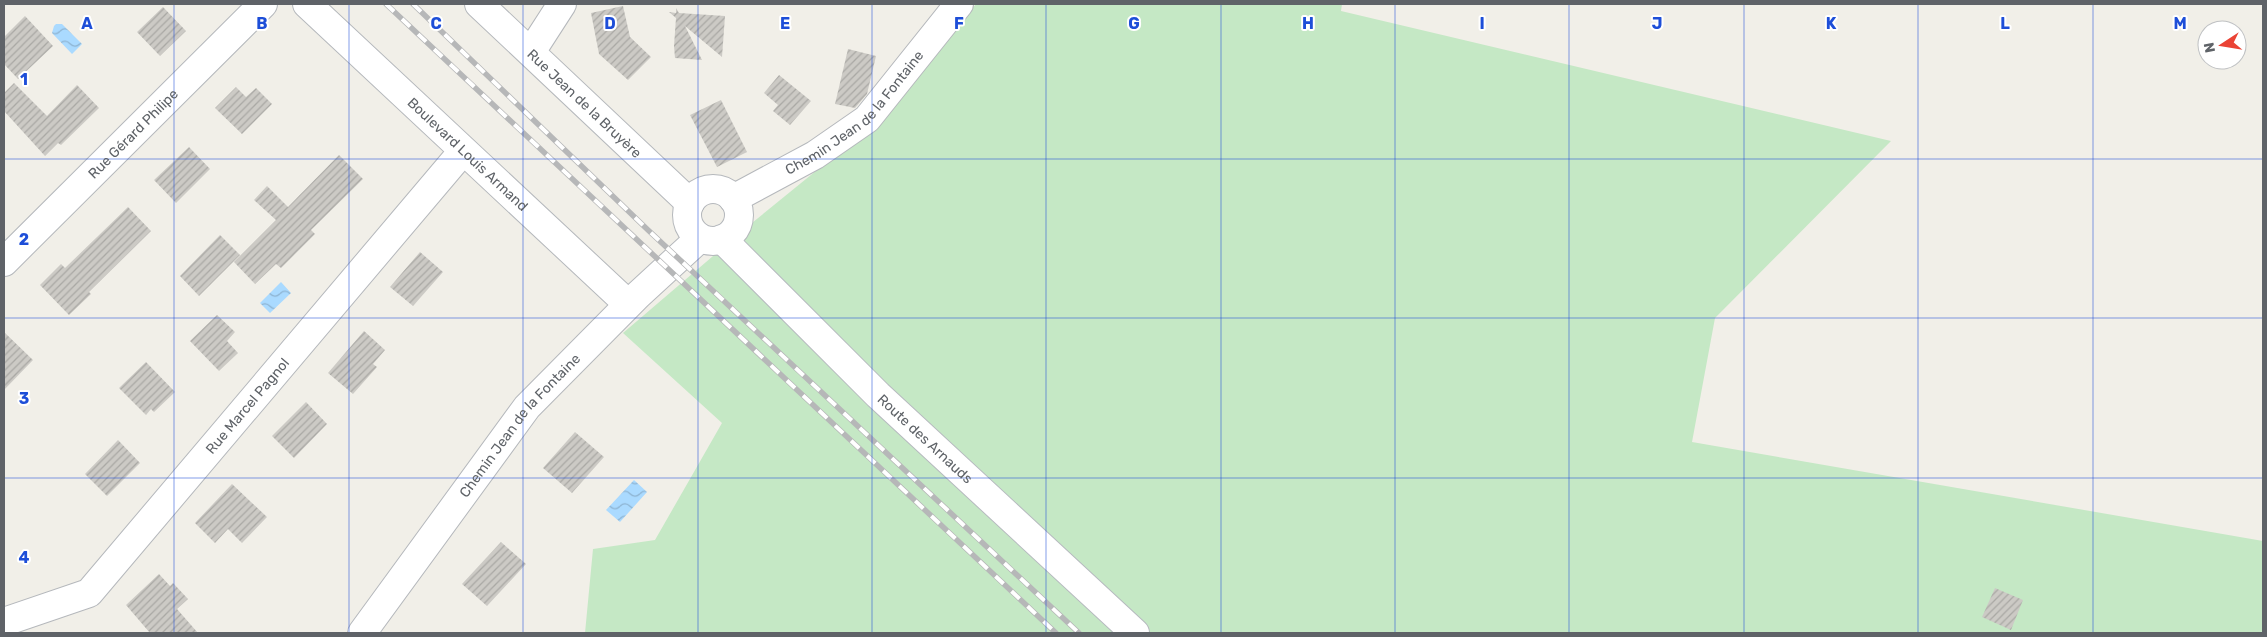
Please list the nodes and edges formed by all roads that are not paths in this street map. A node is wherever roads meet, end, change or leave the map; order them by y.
1 (263, 4) edge
2 (307, 4) edge
3 (479, 4) edge
4 (562, 4) edge
5 (959, 4) edge
6 (531, 52) junction
7 (463, 151) junction
8 (733, 199) junction
9 (690, 202) junction
10 (711, 239) junction
11 (4, 262) edge
12 (628, 304) junction
13 (4, 622) edge
14 (362, 633) edge
15 (1135, 633) edge

1 - 11 street, Rue Gérard Philipe
2 - 7 street, Boulevard Louis Armand
3 - 6 street, Rue Jean de la Bruyère
4 - 6 street
5 - 8 street, Chemin Jean de la Fontaine
6 - 9 street, Rue Jean de la Bruyère
7 - 12 street, Boulevard Louis Armand
7 - 13 street, Rue Marcel Pagnol
8 - 9 street
8 - 10 street
9 - 10 street
10 - 12 street, Chemin Jean de la Fontaine
10 - 15 street, Route des Arnauds
12 - 14 street, Chemin Jean de la Fontaine

